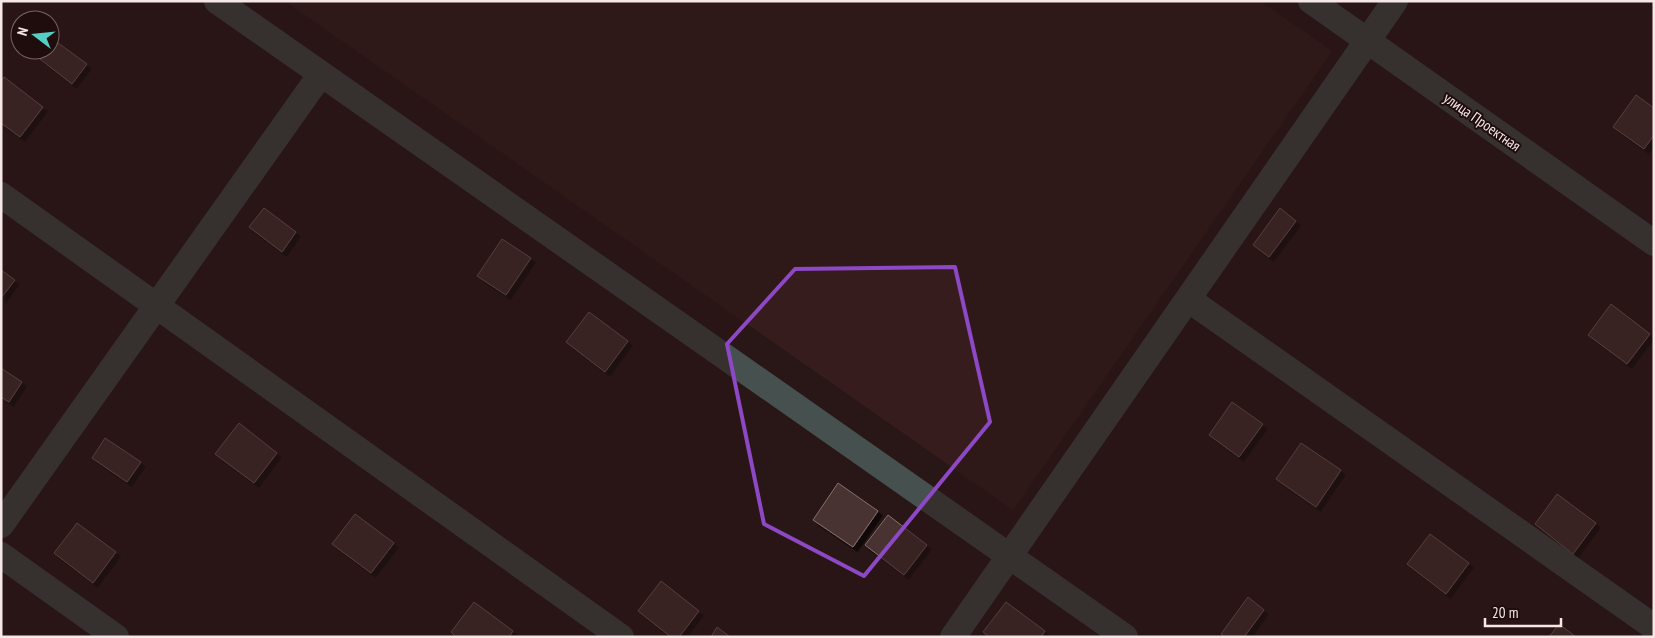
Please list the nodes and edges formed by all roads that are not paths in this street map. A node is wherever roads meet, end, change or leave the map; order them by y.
1 (217, 1) edge
2 (1311, 1) edge
3 (1396, 1) edge
4 (1368, 42) junction
5 (321, 74) junction
6 (1, 195) edge
7 (1654, 243) edge
8 (1188, 299) junction
9 (157, 306) junction
10 (1, 525) edge
11 (1, 555) edge
12 (1009, 556) junction
13 (1654, 627) edge
14 (116, 637) edge
15 (621, 637) edge
16 (953, 637) edge
17 (1125, 637) edge

1 - 5 street
2 - 4 street, улица Проектная
3 - 4 street
4 - 7 street, улица Проектная
4 - 8 street
5 - 9 street
5 - 12 street
6 - 9 street
8 - 12 street
8 - 13 street
9 - 10 street
9 - 15 street
11 - 14 street
12 - 16 street
12 - 17 street

